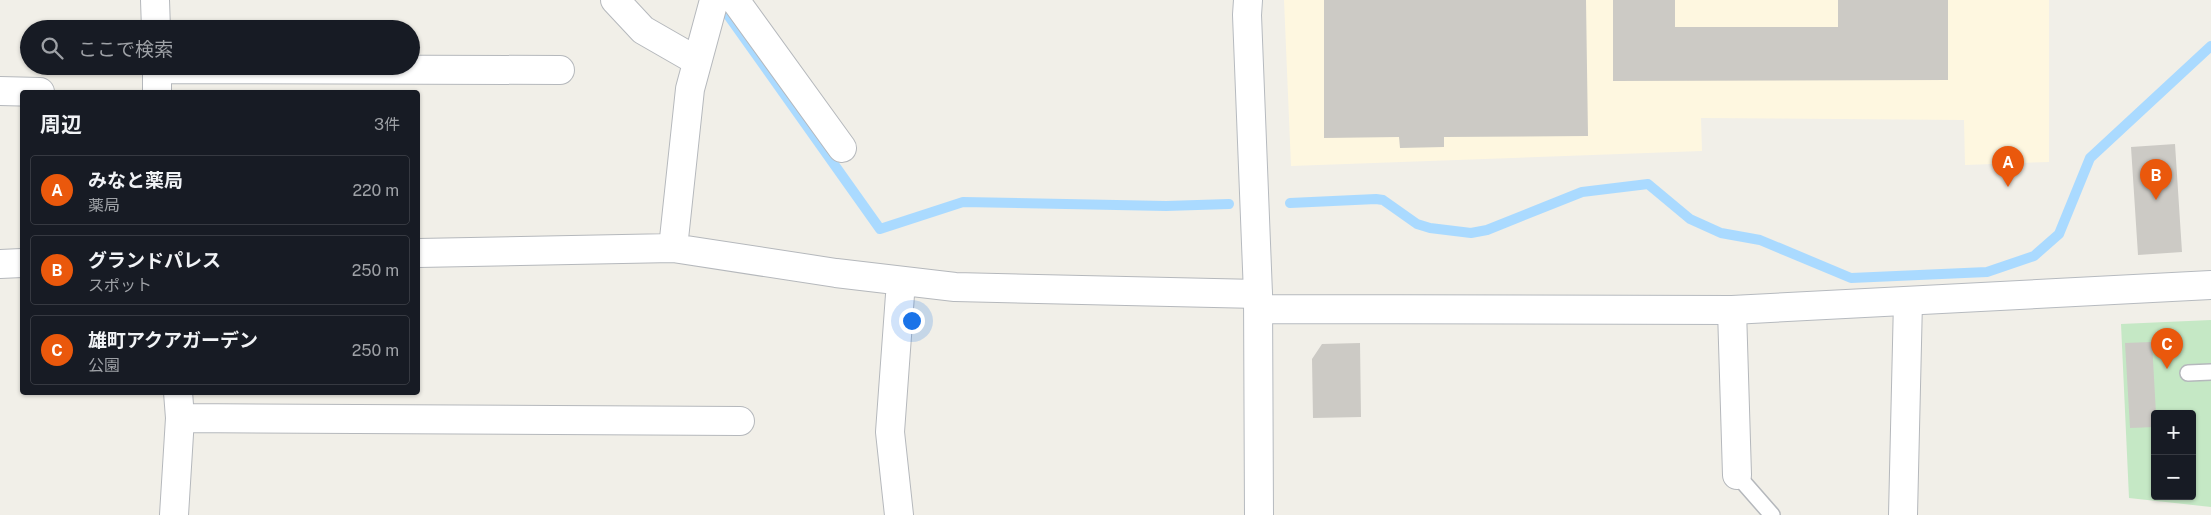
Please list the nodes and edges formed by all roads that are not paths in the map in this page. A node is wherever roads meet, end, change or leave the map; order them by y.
1 (155, 0) edge
2 (615, 0) edge
3 (1248, 0) edge
4 (721, 1) edge
5 (156, 20) edge
6 (697, 61) junction
7 (560, 70) dead end
8 (420, 72) edge
9 (224, 75) edge
10 (157, 76) edge
11 (0, 91) edge
12 (20, 92) edge
13 (842, 148) dead end
14 (672, 248) junction
15 (420, 254) edge
16 (20, 263) edge
17 (0, 264) edge
18 (901, 281) junction
19 (2211, 285) edge
20 (1258, 302) junction
21 (1908, 302) junction
22 (1732, 310) junction
23 (2211, 372) edge
24 (2188, 373) dead end
25 (179, 405) edge
26 (740, 421) dead end
27 (1737, 475) joint
28 (174, 515) edge
29 (898, 515) edge
30 (1258, 515) edge
31 (1772, 515) edge
32 (1903, 515) edge

1 - 5 street
2 - 6 street
3 - 20 street
4 - 6 street
4 - 13 street
6 - 14 street
7 - 8 street
9 - 10 street
11 - 12 street
14 - 15 street
14 - 18 street
16 - 17 street
18 - 20 street
18 - 29 street
19 - 21 street
20 - 22 street
20 - 30 street
21 - 22 street
21 - 32 street
22 - 27 street
23 - 24 lane
25 - 26 street
25 - 28 street
27 - 31 lane

